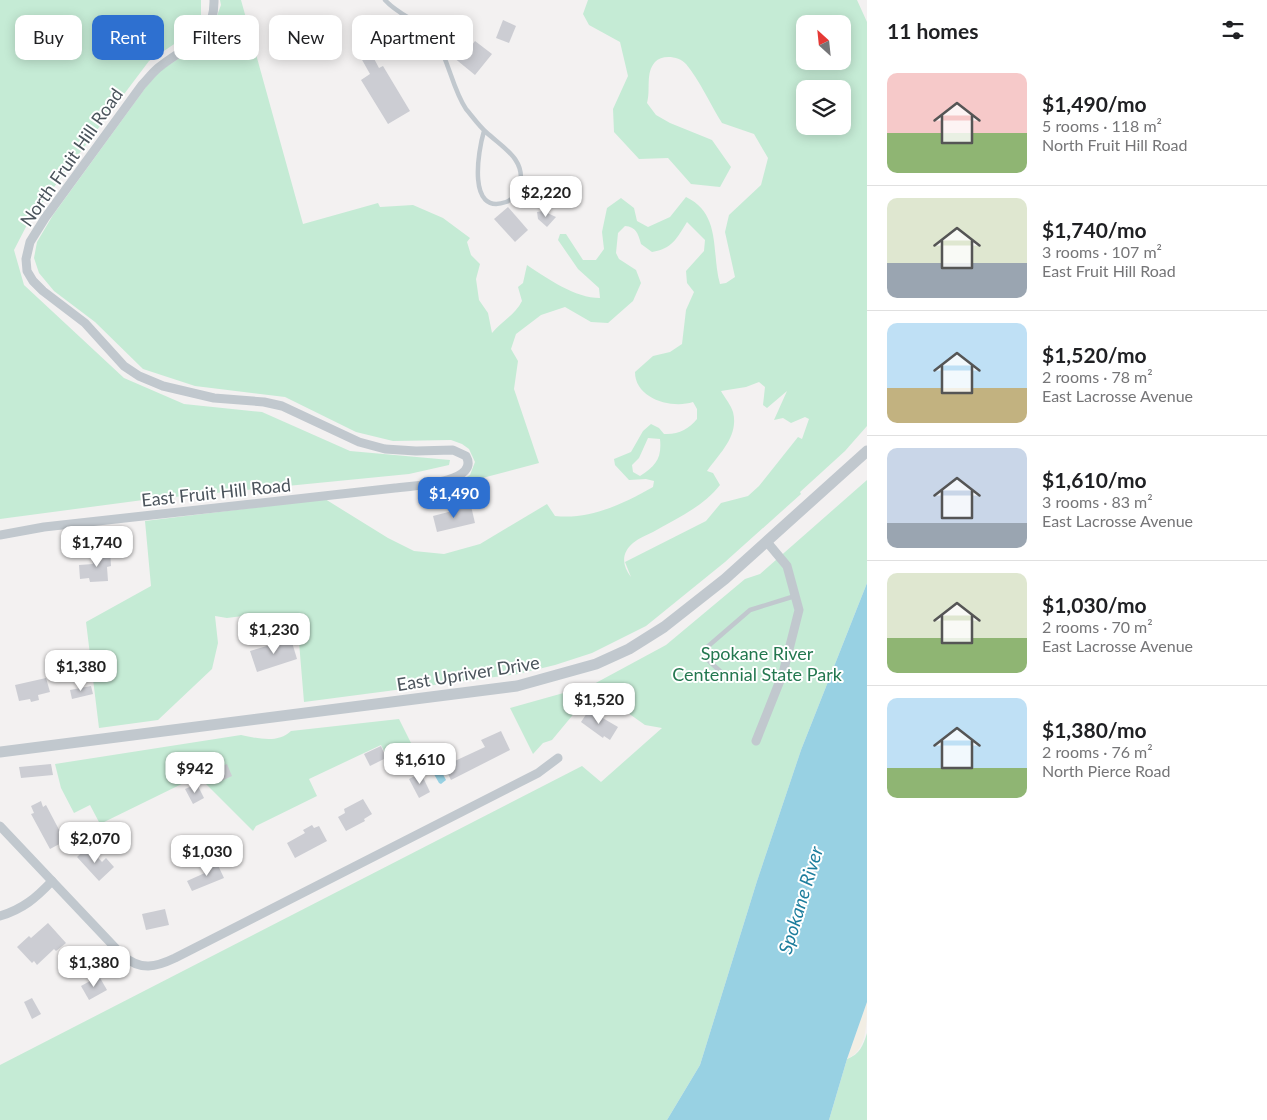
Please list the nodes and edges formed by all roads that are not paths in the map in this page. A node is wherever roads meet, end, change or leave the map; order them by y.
1 (214, 0) edge
2 (385, 0) edge
3 (484, 131) junction
4 (867, 451) edge
5 (436, 482) joint
6 (0, 535) edge
7 (767, 542) junction
8 (796, 595) junction
9 (721, 672) dead end
10 (756, 741) dead end
11 (0, 752) edge
12 (558, 758) dead end
13 (0, 826) edge
14 (52, 881) junction
15 (0, 916) edge

1 - 5 street, North Fruit Hill Road
2 - 3 lane
3 - 3 lane
4 - 7 street, East Upriver Drive
5 - 6 street, East Fruit Hill Road
7 - 8 street
7 - 11 street, East Upriver Drive
8 - 9 lane
8 - 10 street
12 - 14 street
13 - 14 street
14 - 15 street

